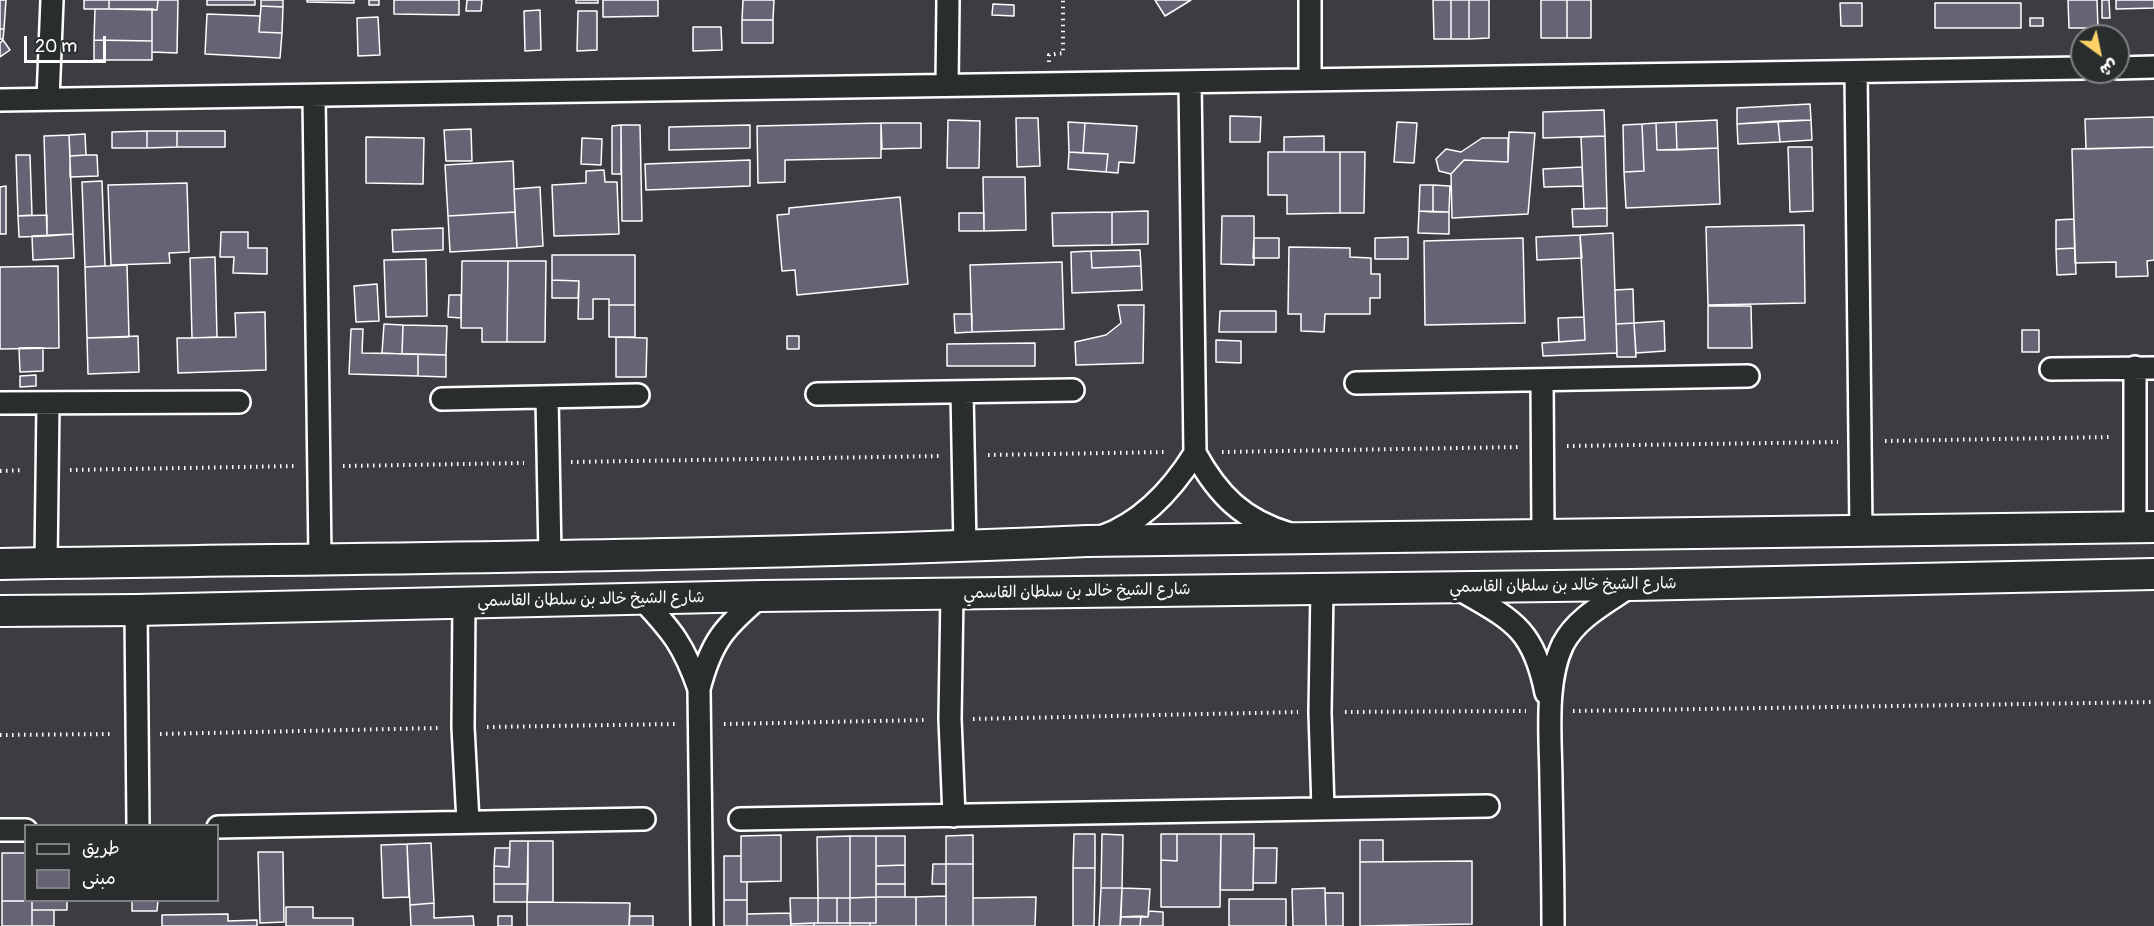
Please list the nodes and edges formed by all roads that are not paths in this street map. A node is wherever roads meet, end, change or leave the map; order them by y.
1 (52, 0) edge
2 (948, 0) edge
3 (1310, 0) edge
4 (2154, 67) edge
5 (2070, 68) edge
6 (2130, 68) edge
7 (1856, 72) junction
8 (1310, 80) junction
9 (1190, 82) junction
10 (947, 86) junction
11 (314, 96) junction
12 (48, 99) junction
13 (0, 100) edge
14 (2144, 367) edge
15 (2051, 369) dead end
16 (1748, 376) dead end
17 (1542, 380) junction
18 (1356, 382) dead end
19 (1073, 390) dead end
20 (963, 392) junction
21 (816, 394) dead end
22 (638, 395) dead end
23 (547, 397) junction
24 (442, 399) dead end
25 (239, 402) dead end
26 (0, 403) edge
27 (48, 403) junction
28 (1195, 453) junction
29 (2144, 527) edge
30 (1861, 531) junction
31 (1543, 535) junction
32 (1305, 538) junction
33 (1087, 542) junction
34 (965, 547) junction
35 (550, 556) junction
36 (320, 559) junction
37 (45, 563) junction
38 (0, 564) edge
39 (2154, 574) edge
40 (1632, 585) junction
41 (1456, 587) junction
42 (1322, 589) junction
43 (951, 593) junction
44 (761, 596) junction
45 (642, 599) junction
46 (464, 602) junction
47 (136, 610) junction
48 (0, 611) edge
49 (699, 689) junction
50 (1550, 711) junction
51 (1488, 806) dead end
52 (1323, 809) junction
53 (954, 816) junction
54 (644, 819) dead end
55 (740, 819) dead end
56 (468, 822) junction
57 (138, 824) edge
58 (219, 827) edge
59 (0, 830) edge
60 (24, 830) edge
61 (702, 926) edge
62 (1553, 926) edge

1 - 12 street
2 - 10 street
3 - 8 street
4 - 6 street
5 - 7 street
7 - 8 street
7 - 30 street
8 - 9 street
9 - 10 street
9 - 28 street
10 - 11 street
11 - 12 street
11 - 36 street
12 - 13 street
14 - 15 street
14 - 29 street
16 - 17 street
17 - 18 street
17 - 31 street
19 - 20 street
20 - 21 street
20 - 34 street
22 - 23 street
23 - 24 street
23 - 35 street
25 - 27 street
26 - 27 street
27 - 37 street
28 - 32 street
28 - 33 street
29 - 30 main road
30 - 31 main road
31 - 32 main road
32 - 33 main road
33 - 34 main road
34 - 35 main road
35 - 36 main road
36 - 37 main road
37 - 38 main road
39 - 40 main road, شارع الشيخ خالد بن سلطان القاسمي
40 - 41 main road, شارع الشيخ خالد بن سلطان القاسمي
40 - 50 street
41 - 42 main road, شارع الشيخ خالد بن سلطان القاسمي
41 - 50 street
42 - 43 main road, شارع الشيخ خالد بن سلطان القاسمي
42 - 52 street
43 - 44 main road, شارع الشيخ خالد بن سلطان القاسمي
43 - 53 street
44 - 45 main road, شارع الشيخ خالد بن سلطان القاسمي
44 - 49 street
45 - 46 main road, شارع الشيخ خالد بن سلطان القاسمي
45 - 49 street
46 - 47 main road, شارع الشيخ خالد بن سلطان القاسمي
46 - 56 street
47 - 48 main road, شارع الشيخ خالد بن سلطان القاسمي
47 - 57 street
49 - 61 street
50 - 62 street
51 - 52 street
52 - 53 street
53 - 55 street
54 - 56 street
56 - 58 street
59 - 60 street

